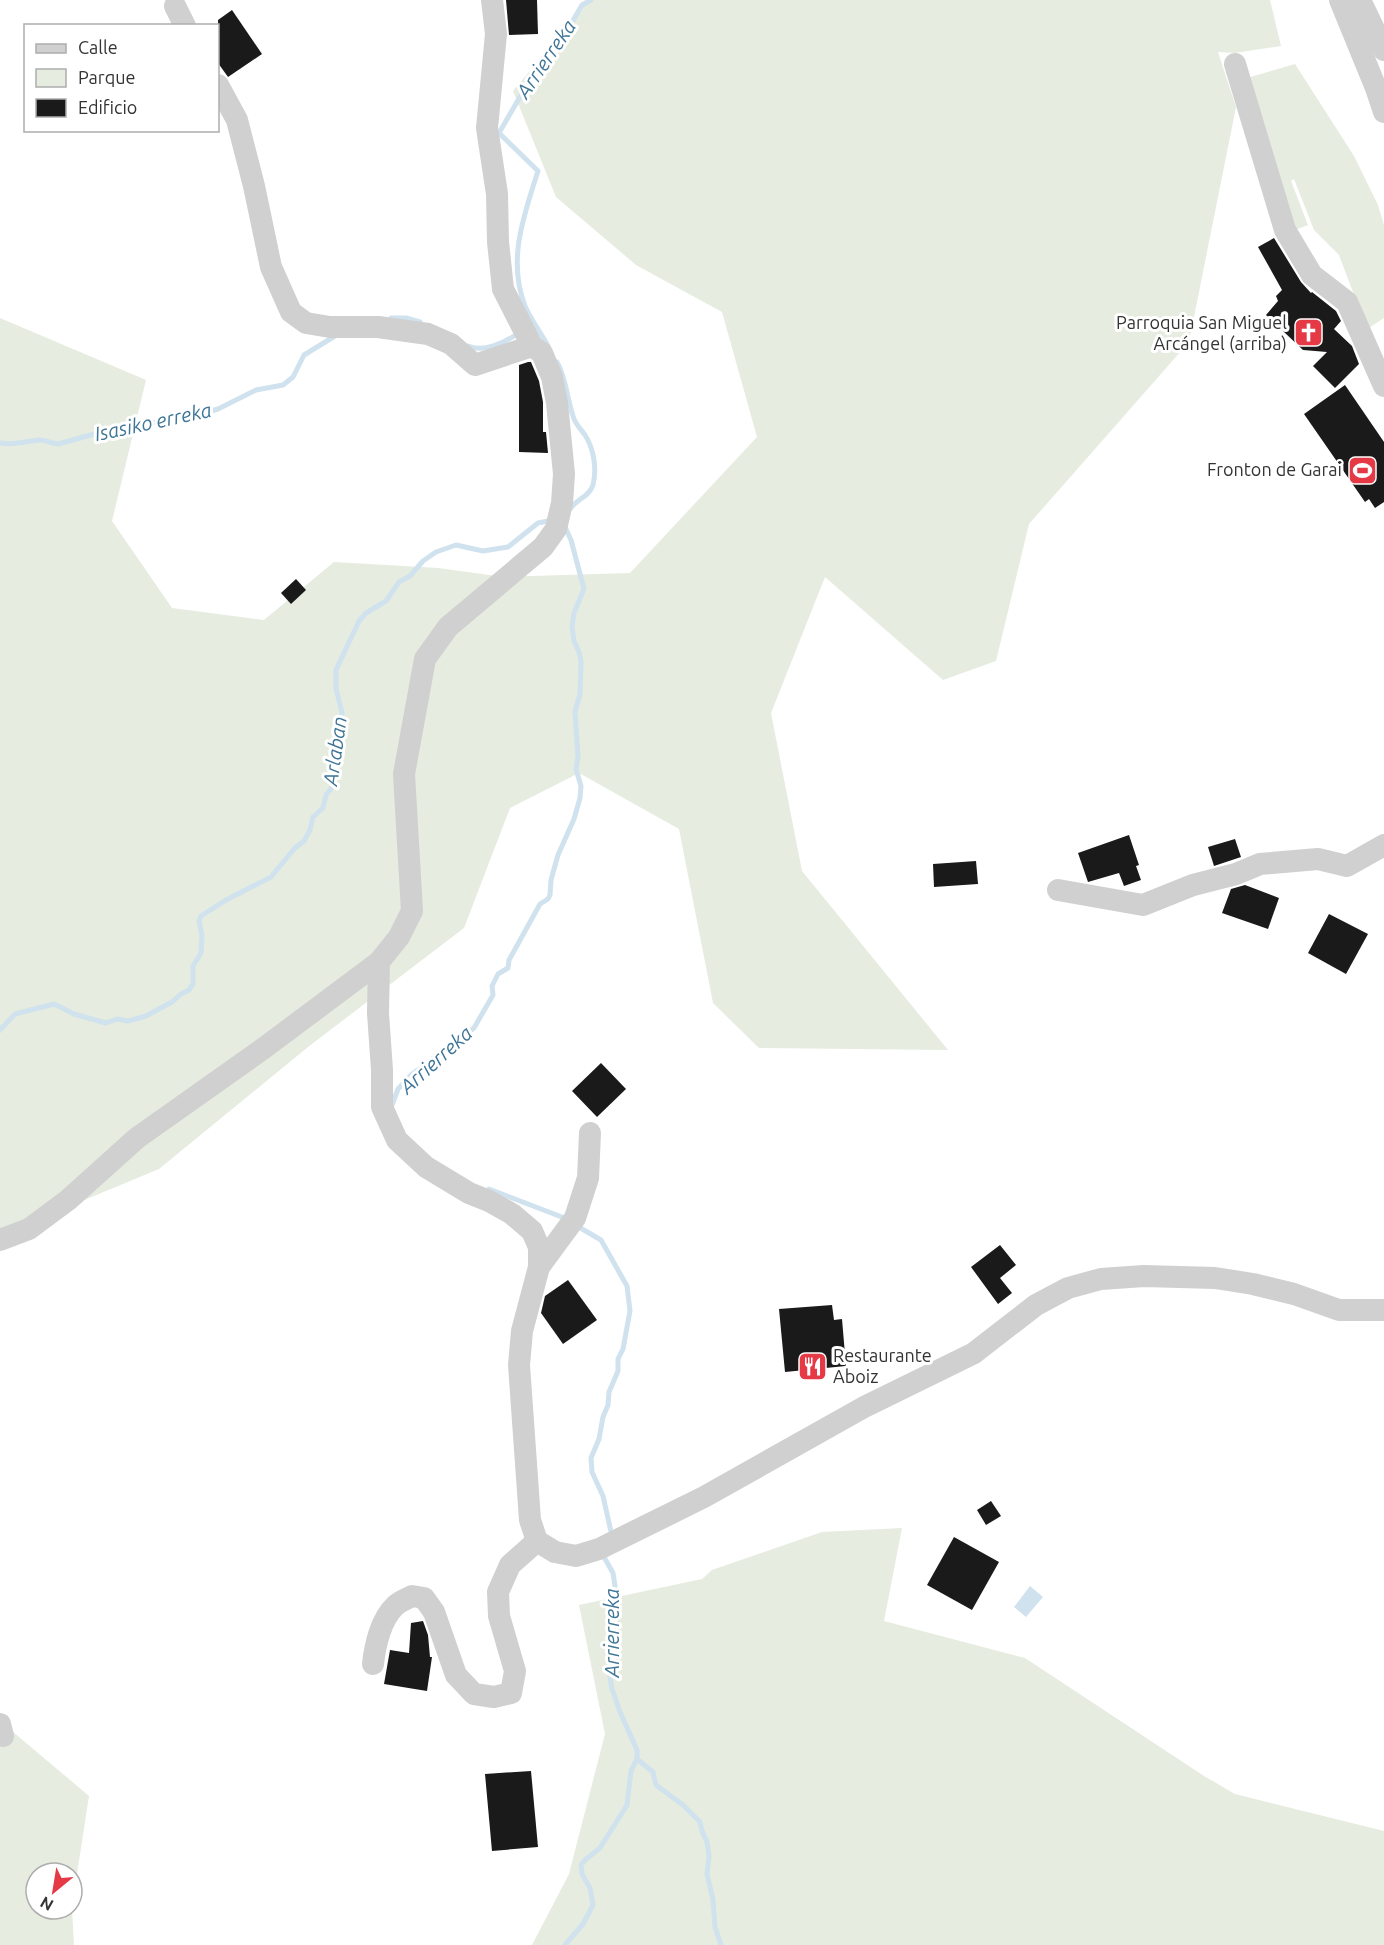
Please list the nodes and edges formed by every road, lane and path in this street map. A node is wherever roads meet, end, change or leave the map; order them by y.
1 (492, 0) edge
2 (1340, 0) edge
3 (1360, 0) edge
4 (175, 6) dead end
5 (184, 24) edge
6 (1384, 50) edge
7 (1235, 63) dead end
8 (219, 87) edge
9 (1384, 112) edge
10 (532, 346) junction
11 (1384, 386) edge
12 (1384, 845) edge
13 (1058, 890) dead end
14 (379, 962) junction
15 (590, 1133) dead end
16 (0, 1240) edge
17 (539, 1268) junction
18 (1384, 1310) edge
19 (537, 1541) junction
20 (373, 1664) dead end

1 - 10 street
2 - 9 street
3 - 6 street
4 - 5 street
7 - 11 street
8 - 10 street
10 - 14 street
12 - 13 street
14 - 16 street
14 - 17 street
15 - 17 street
17 - 19 street
18 - 19 street
19 - 20 street

